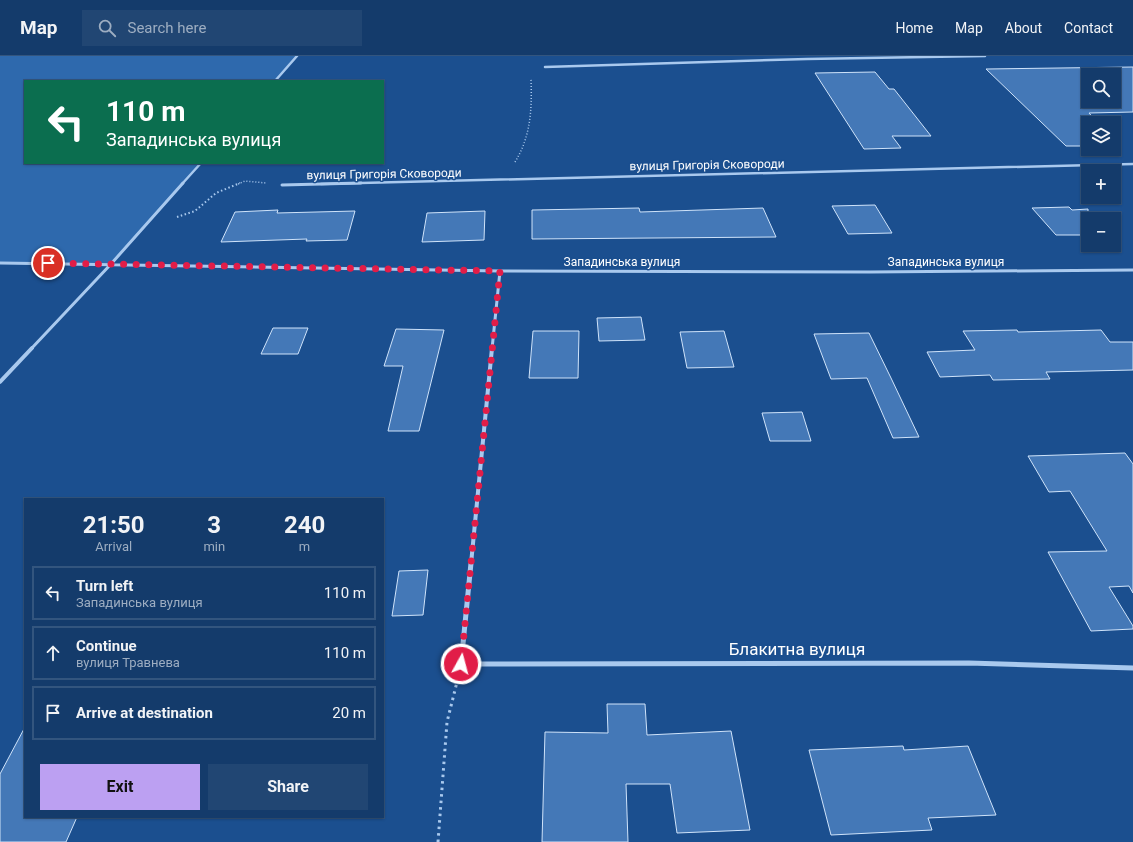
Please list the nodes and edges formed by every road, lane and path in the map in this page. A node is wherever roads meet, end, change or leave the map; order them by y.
1 (297, 56) edge
2 (985, 56) edge
3 (806, 57) edge
4 (545, 67) joint
5 (276, 80) edge
6 (200, 164) edge
7 (1133, 164) edge
8 (503, 180) junction
9 (282, 185) joint
10 (172, 219) dead end
11 (0, 263) edge
12 (111, 264) junction
13 (1133, 270) edge
14 (500, 271) junction
15 (0, 382) edge
16 (461, 664) junction
17 (1133, 668) edge
18 (438, 842) edge

1 - 5 street
2 - 3 street
3 - 4 street
4 - 8 path
6 - 12 street
7 - 8 street, вулиця Григорія Сковороди
8 - 9 street, вулиця Григорія Сковороди
9 - 10 path
11 - 12 street, Западинська вулиця
12 - 14 street, Западинська вулиця
12 - 15 street
13 - 14 street, Западинська вулиця
14 - 16 street
16 - 17 street, Блакитна вулиця
16 - 18 path

